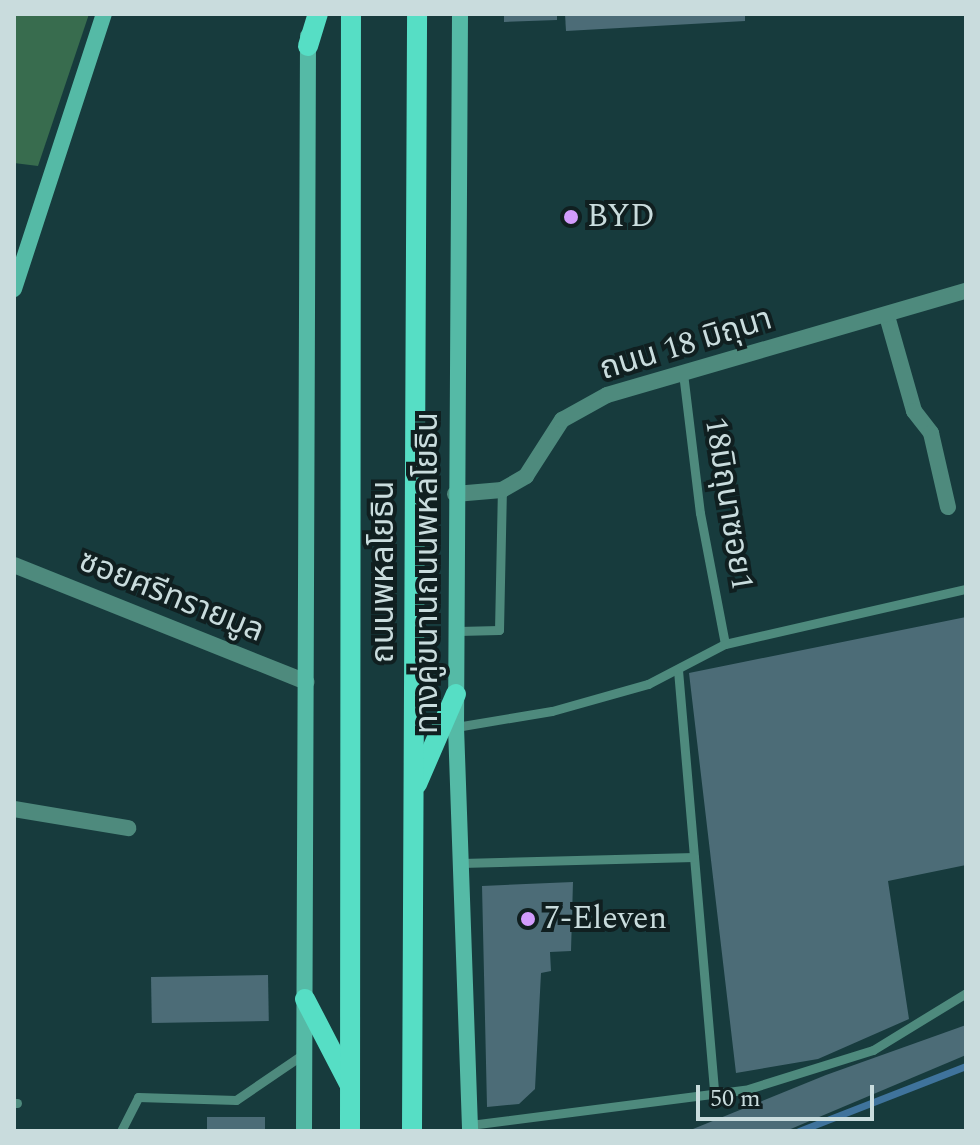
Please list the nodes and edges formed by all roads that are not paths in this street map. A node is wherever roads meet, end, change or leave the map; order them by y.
1 (104, 14) edge
2 (308, 14) edge
3 (318, 14) edge
4 (351, 14) edge
5 (417, 14) edge
6 (460, 14) edge
7 (308, 46) junction
8 (14, 289) edge
9 (966, 291) edge
10 (887, 316) junction
11 (683, 373) junction
12 (502, 490) junction
13 (455, 494) junction
14 (948, 507) dead end
15 (14, 565) edge
16 (966, 589) edge
17 (458, 631) junction
18 (725, 644) junction
19 (678, 670) junction
20 (307, 682) junction
21 (456, 694) junction
22 (456, 727) junction
23 (413, 791) junction
24 (14, 809) edge
25 (128, 828) dead end
26 (694, 857) junction
27 (461, 863) junction
28 (966, 993) edge
29 (305, 999) junction
30 (305, 1053) junction
31 (350, 1087) junction
32 (714, 1094) junction
33 (470, 1128) edge
34 (121, 1131) edge
35 (304, 1131) edge
36 (350, 1131) edge
37 (412, 1131) edge

1 - 8 main road
2 - 7 main road
3 - 7 main road
4 - 31 main road, ถนนพหลโยธิน
5 - 23 main road, ถนนพหลโยธิน
6 - 13 main road, ทางคู่ขนานถนนพหลโยธิน
7 - 20 main road
9 - 10 street, ถนน 18 มิถุนา
10 - 11 street, ถนน 18 มิถุนา
10 - 14 street
11 - 12 street, ถนน 18 มิถุนา
11 - 18 lane, 18มิถุนาซอย1
12 - 13 street
12 - 17 lane
13 - 17 main road, ทางคู่ขนานถนนพหลโยธิน
15 - 20 street, ซอยศรีทรายมูล
16 - 18 lane
17 - 21 main road, ทางคู่ขนานถนนพหลโยธิน
18 - 19 lane
19 - 22 lane
19 - 26 lane
20 - 29 main road
21 - 22 main road, ทางคู่ขนานถนนพหลโยธิน
21 - 23 main road
22 - 27 main road, ทางคู่ขนานถนนพหลโยธิน
23 - 37 main road, ถนนพหลโยธิน
24 - 25 street
26 - 27 lane
26 - 32 lane
27 - 33 main road, ทางคู่ขนานถนนพหลโยธิน
28 - 32 lane
29 - 30 main road
29 - 31 main road
30 - 34 lane
30 - 35 main road
31 - 36 main road, ถนนพหลโยธิน
32 - 33 lane

